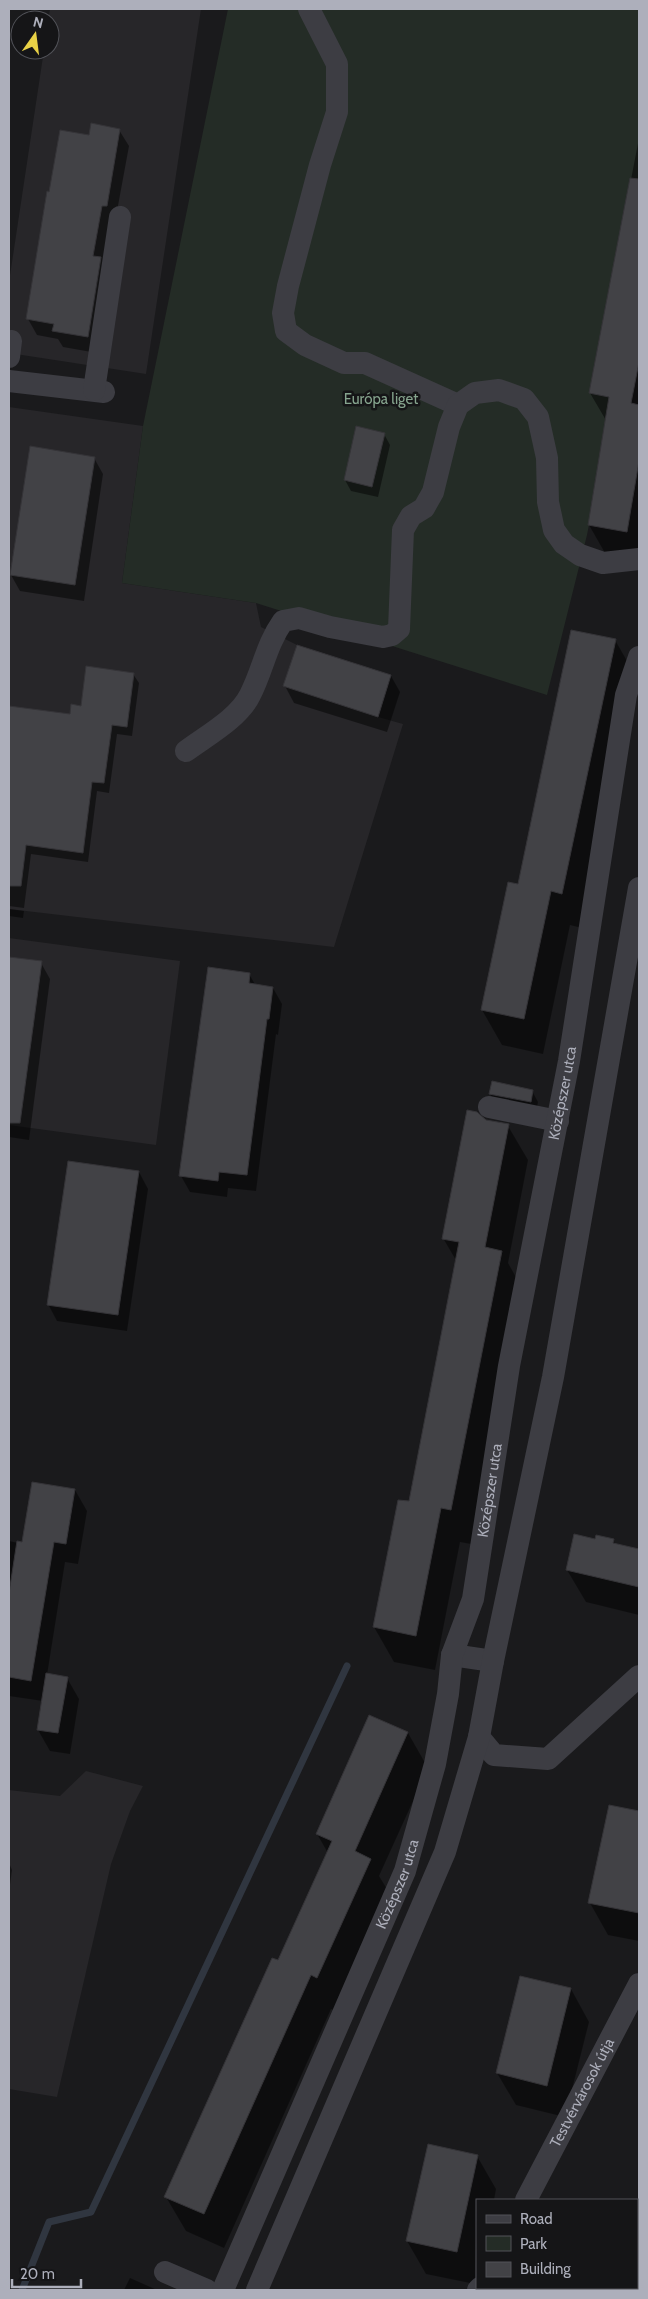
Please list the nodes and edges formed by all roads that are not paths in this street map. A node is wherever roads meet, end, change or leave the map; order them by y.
1 (309, 9) edge
2 (120, 217) dead end
3 (9, 381) edge
4 (458, 405) junction
5 (639, 559) edge
6 (639, 657) edge
7 (186, 751) dead end
8 (639, 888) edge
9 (489, 1107) dead end
10 (558, 1121) junction
11 (452, 1655) junction
12 (493, 1661) junction
13 (639, 1676) edge
14 (479, 1737) junction
15 (639, 1984) edge
16 (527, 2199) edge
17 (165, 2272) dead end
18 (207, 2290) edge
19 (223, 2290) edge
20 (257, 2290) edge

1 - 4 street
2 - 3 street
4 - 5 street
4 - 7 street
6 - 10 street, Középszer utca
8 - 12 street, Középszer utca
9 - 10 street
10 - 11 street, Középszer utca
11 - 12 street
11 - 19 street, Középszer utca
12 - 14 street, Középszer utca
13 - 14 street
14 - 20 street, Középszer utca
15 - 16 street, Testvérvárosok útja
17 - 18 street

